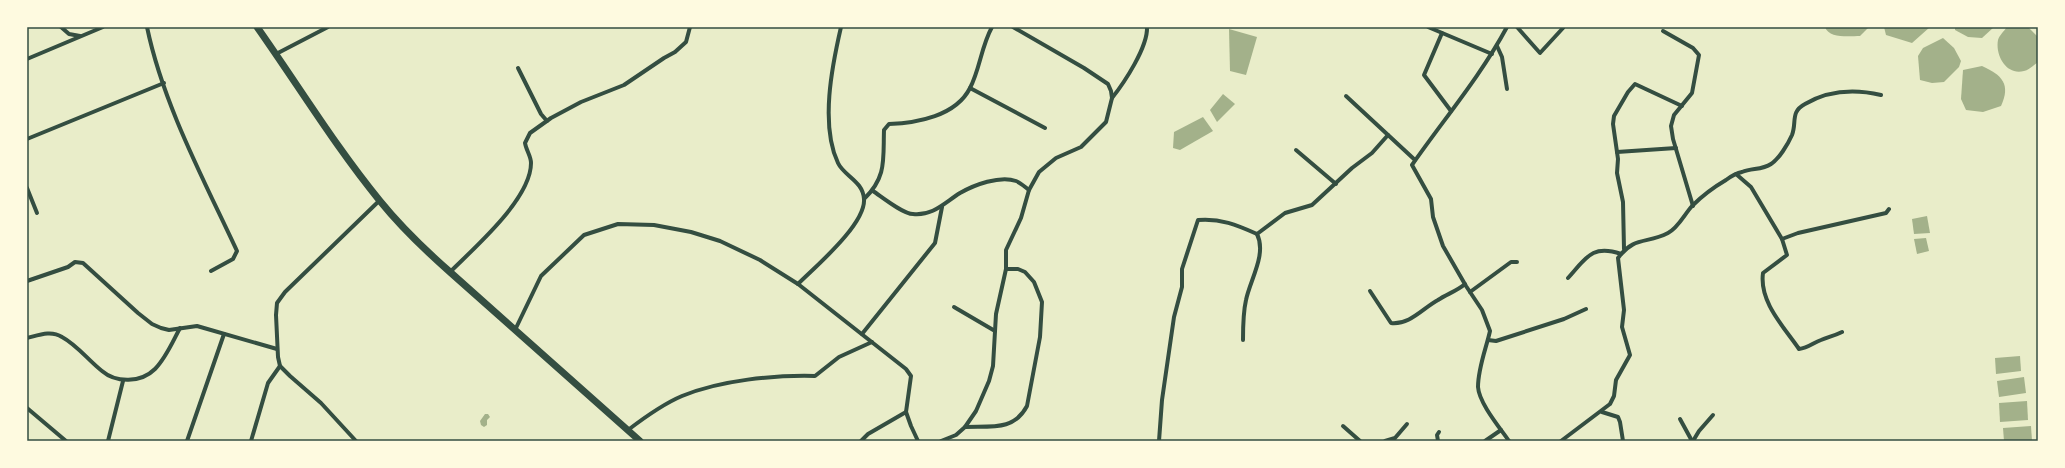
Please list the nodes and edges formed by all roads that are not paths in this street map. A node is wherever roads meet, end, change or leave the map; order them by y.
1 (61, 27) edge
2 (103, 27) edge
3 (147, 27) edge
4 (257, 27) edge
5 (328, 27) edge
6 (690, 27) edge
7 (841, 27) edge
8 (992, 27) edge
9 (1013, 27) edge
10 (1147, 27) edge
11 (1428, 27) edge
12 (1507, 27) edge
13 (1517, 27) edge
14 (1563, 28) edge
15 (1663, 32) dead end
16 (1442, 33) junction
17 (80, 36) junction
18 (1497, 46) junction
19 (276, 54) junction
20 (1492, 54) junction
21 (27, 59) edge
22 (518, 68) dead end
23 (164, 83) junction
24 (970, 88) junction
25 (1507, 89) dead end
26 (1881, 95) dead end
27 (1346, 96) dead end
28 (1112, 98) junction
29 (1682, 106) junction
30 (1451, 111) junction
31 (547, 121) junction
32 (1045, 128) dead end
33 (1388, 135) junction
34 (27, 139) edge
35 (1676, 148) junction
36 (1296, 150) dead end
37 (1617, 152) junction
38 (1415, 160) junction
39 (1736, 174) junction
40 (1336, 184) junction
41 (27, 188) edge
42 (1029, 190) junction
43 (873, 191) junction
44 (864, 199) junction
45 (379, 201) junction
46 (1693, 206) junction
47 (942, 207) junction
48 (1889, 209) dead end
49 (38, 213) dead end
50 (1257, 234) junction
51 (1782, 239) junction
52 (1624, 249) junction
53 (1621, 254) junction
54 (1517, 262) dead end
55 (1006, 269) junction
56 (211, 271) dead end
57 (450, 272) junction
58 (1568, 278) dead end
59 (27, 281) edge
60 (798, 284) junction
61 (1465, 284) junction
62 (1370, 291) dead end
63 (1470, 292) junction
64 (954, 307) dead end
65 (1586, 309) dead end
66 (180, 328) junction
67 (515, 330) junction
68 (995, 331) junction
69 (1842, 332) dead end
70 (224, 334) junction
71 (862, 334) junction
72 (27, 338) edge
73 (1243, 340) dead end
74 (1488, 340) junction
75 (872, 342) junction
76 (277, 349) junction
77 (280, 366) junction
78 (123, 381) junction
79 (27, 408) edge
80 (906, 412) junction
81 (1602, 412) junction
82 (1713, 415) dead end
83 (1680, 419) dead end
84 (1407, 424) dead end
85 (1343, 426) dead end
86 (966, 427) junction
87 (628, 430) junction
88 (1501, 430) junction
89 (1439, 432) dead end
90 (66, 441) edge
91 (108, 441) edge
92 (187, 441) edge
93 (251, 441) edge
94 (356, 441) edge
95 (640, 441) edge
96 (860, 441) edge
97 (918, 441) edge
98 (942, 441) edge
99 (1159, 441) edge
100 (1360, 441) edge
101 (1385, 441) edge
102 (1438, 441) edge
103 (1485, 441) edge
104 (1509, 441) edge
105 (1562, 441) edge
106 (1623, 441) edge
107 (1693, 441) edge

1 - 17 street
2 - 17 street
3 - 23 street
4 - 19 highway
5 - 19 street
6 - 31 street
7 - 44 street
8 - 24 street
9 - 28 street
10 - 28 street
11 - 16 street
12 - 18 street
13 - 14 street
15 - 29 street
16 - 20 street
16 - 30 street
17 - 21 street
18 - 20 street
18 - 25 street
19 - 45 highway
20 - 30 street
22 - 31 street
23 - 34 street
23 - 56 street
24 - 32 street
24 - 43 street
26 - 39 street
27 - 33 street
28 - 42 street
29 - 35 street
29 - 37 street
30 - 38 street
31 - 57 street
33 - 38 street
33 - 40 street
35 - 37 street
35 - 46 street
36 - 40 street
37 - 52 street
38 - 61 street
39 - 46 street
39 - 51 street
40 - 50 street
41 - 49 street
42 - 47 street
42 - 55 street
43 - 44 street
43 - 47 street
44 - 60 street
45 - 57 highway
45 - 76 street
46 - 52 street
47 - 71 street
48 - 51 street
50 - 73 street
50 - 99 street
51 - 69 street
52 - 53 street
53 - 58 street
53 - 81 street
54 - 63 street
55 - 68 street
55 - 86 street
57 - 67 highway
59 - 66 street
60 - 67 street
60 - 71 street
61 - 62 street
61 - 63 street
63 - 74 street
64 - 68 street
65 - 74 street
66 - 70 street
66 - 78 street
67 - 87 highway
68 - 86 street
70 - 76 street
70 - 92 street
71 - 75 street
72 - 78 street
74 - 88 street
75 - 80 street
75 - 87 street
76 - 77 street
77 - 93 street
77 - 94 street
78 - 91 street
79 - 90 street
80 - 96 street
80 - 97 street
81 - 105 street
81 - 106 street
82 - 107 street
83 - 107 street
84 - 101 street
85 - 100 street
86 - 98 street
87 - 95 highway
88 - 103 street
88 - 104 street
89 - 102 street

